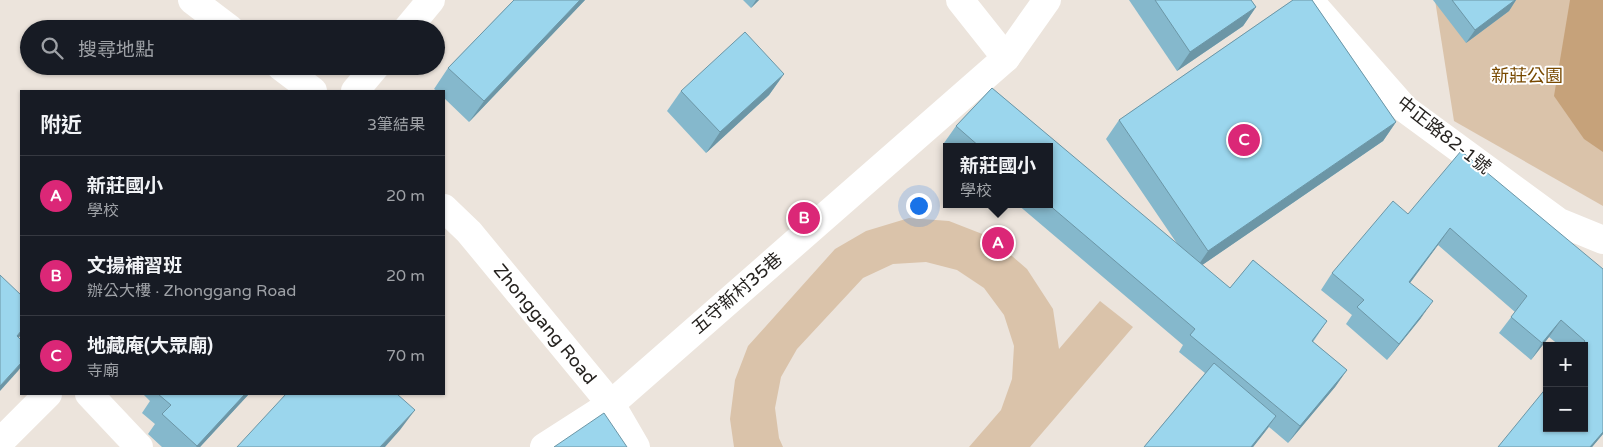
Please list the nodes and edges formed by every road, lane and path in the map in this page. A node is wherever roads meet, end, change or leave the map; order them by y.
1 (192, 0) edge
2 (431, 0) edge
3 (960, 0) edge
4 (1047, 0) edge
5 (1308, 0) edge
6 (218, 20) edge
7 (414, 20) edge
8 (1006, 58) junction
9 (292, 75) edge
10 (368, 75) edge
11 (312, 90) edge
12 (356, 90) edge
13 (445, 209) edge
14 (1603, 240) edge
15 (47, 395) edge
16 (90, 395) edge
17 (611, 404) junction
18 (0, 442) edge
19 (139, 447) edge
20 (544, 447) edge
21 (636, 447) edge

1 - 6 street
2 - 7 street
3 - 8 street
4 - 8 street, 五守新村35巷
5 - 14 street, 中正路82-1號
8 - 17 street, 五守新村35巷
9 - 11 street
10 - 12 street
13 - 17 street, Zhonggang Road
15 - 18 street
16 - 19 street
17 - 20 street, 五守新村35巷
17 - 21 street, Zhonggang Road

